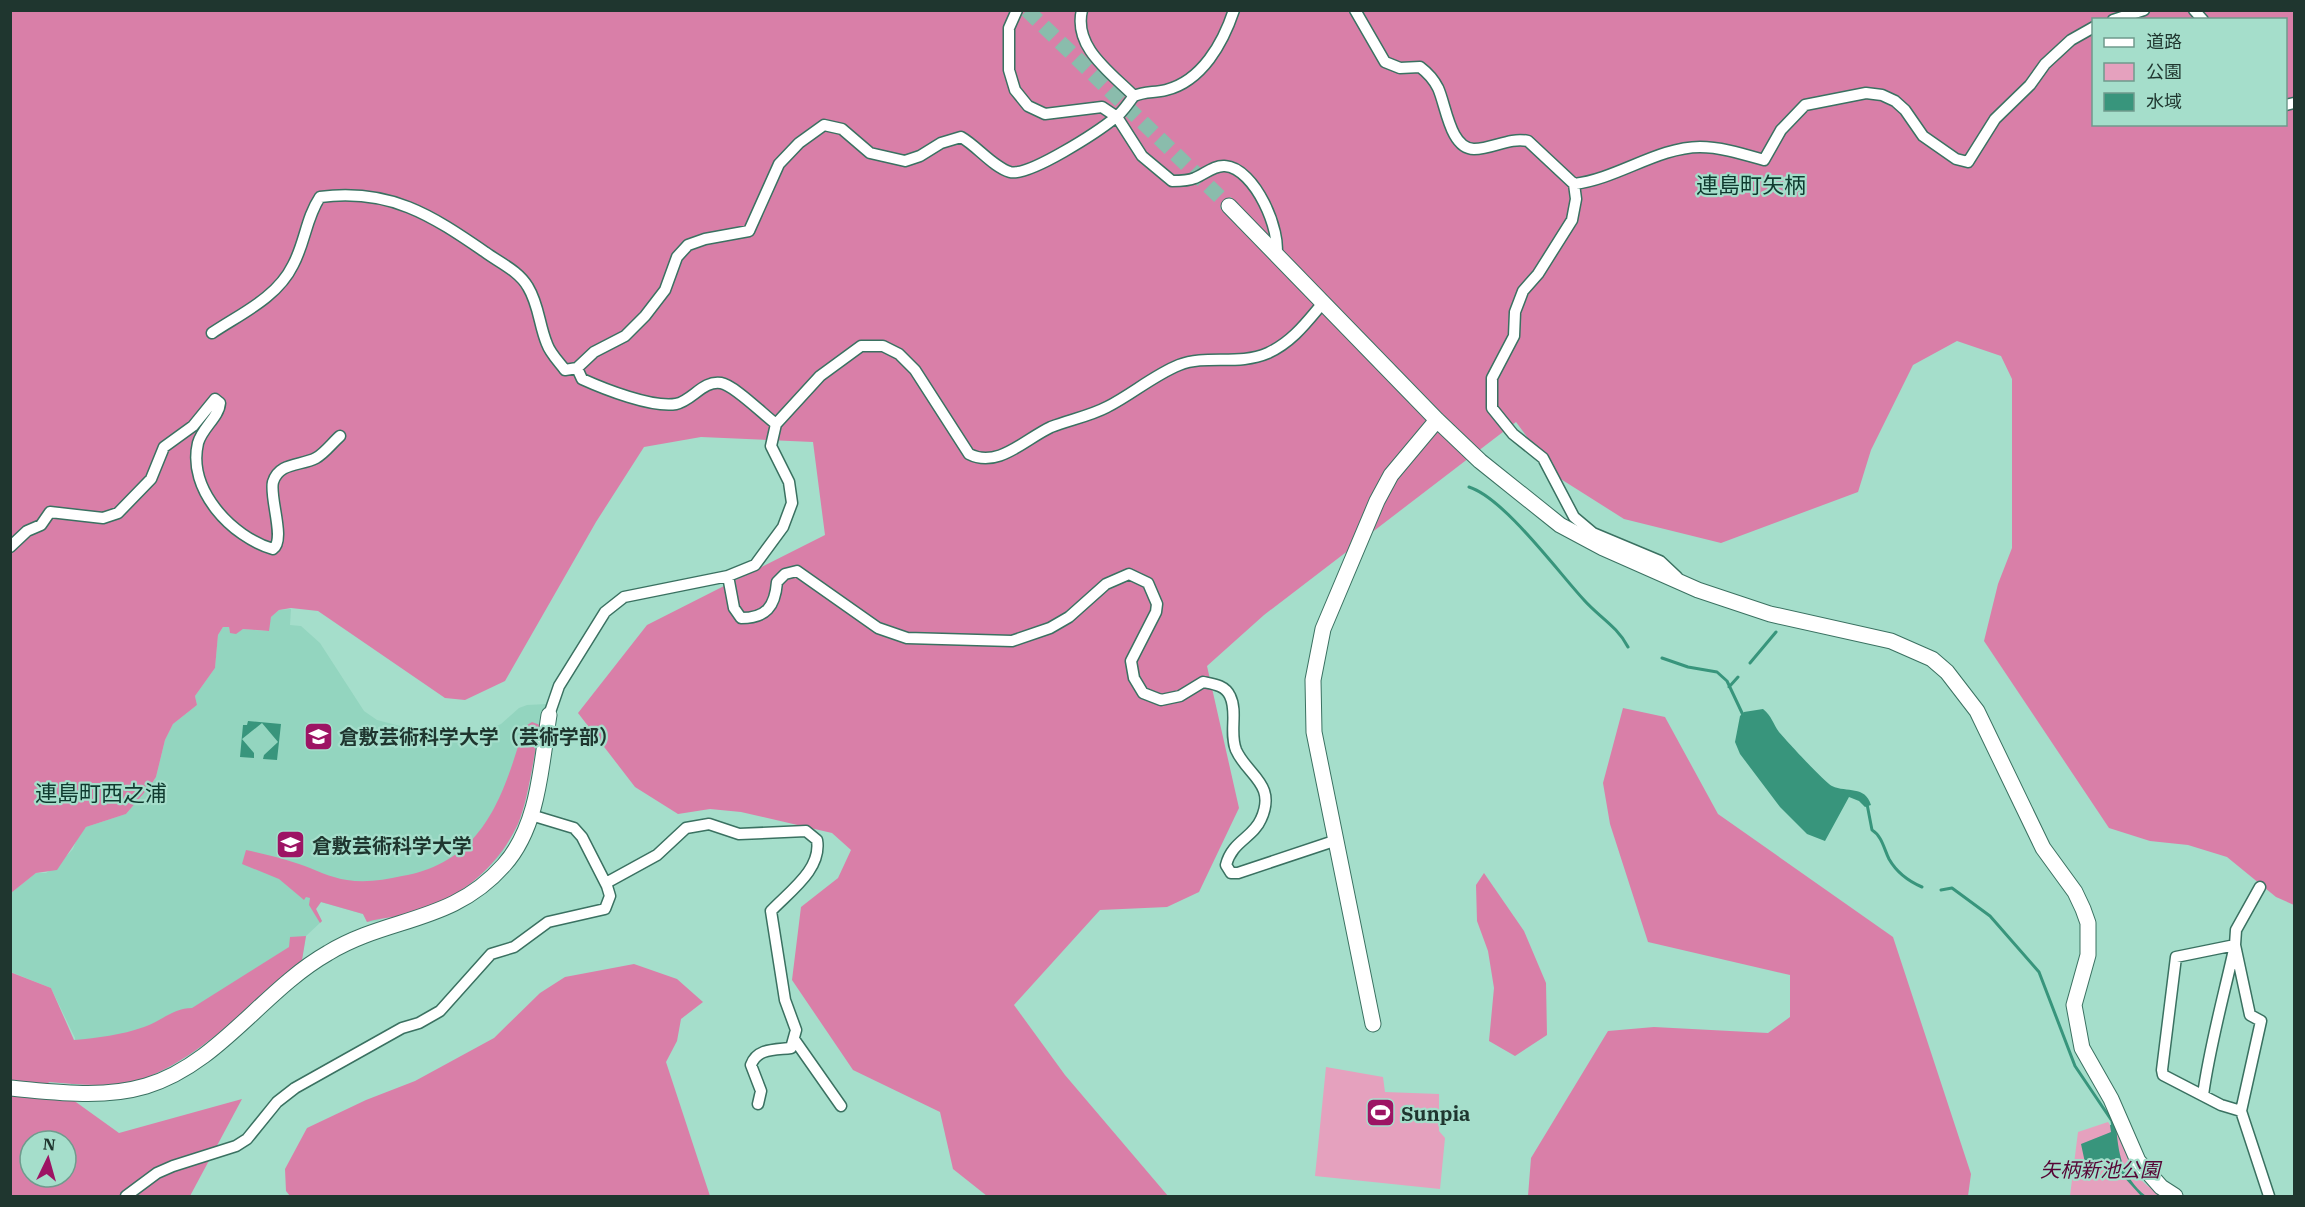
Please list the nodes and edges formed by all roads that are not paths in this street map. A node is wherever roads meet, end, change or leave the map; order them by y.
1 (1017, 10) edge
2 (1082, 10) edge
3 (1234, 10) edge
4 (1355, 10) edge
5 (2144, 10) edge
6 (2119, 18) edge
7 (2092, 28) edge
8 (1134, 96) junction
9 (1117, 117) junction
10 (1574, 184) junction
11 (1229, 206) tunnel mouth
12 (1276, 256) junction
13 (1322, 304) junction
14 (212, 333) dead end
15 (577, 368) junction
16 (1437, 420) junction
17 (776, 424) junction
18 (340, 436) dead end
19 (10, 547) edge
20 (728, 576) junction
21 (1686, 586) junction
22 (549, 715) joint
23 (531, 815) junction
24 (1337, 840) junction
25 (606, 883) junction
26 (2260, 887) dead end
27 (2235, 945) junction
28 (1373, 1024) dead end
29 (794, 1039) junction
30 (10, 1088) edge
31 (2203, 1095) junction
32 (758, 1104) dead end
33 (841, 1106) dead end
34 (2241, 1111) junction
35 (126, 1197) edge
36 (2175, 1197) edge
37 (2269, 1197) edge

1 - 9 street
2 - 8 street
3 - 8 street
4 - 10 street
5 - 6 street
7 - 10 street
8 - 9 street
9 - 12 street
9 - 15 street
10 - 21 street
11 - 12 street
12 - 13 street
13 - 16 street
13 - 17 street
14 - 15 street
15 - 17 street
16 - 21 street
16 - 24 street
17 - 20 street
18 - 19 street
20 - 22 street
20 - 24 street
21 - 36 street
22 - 23 street
23 - 25 street
23 - 30 street
24 - 28 street
25 - 29 street
25 - 35 street
26 - 27 street
27 - 31 street
27 - 31 street
27 - 34 street
29 - 32 street
29 - 33 street
31 - 34 street
34 - 37 street

